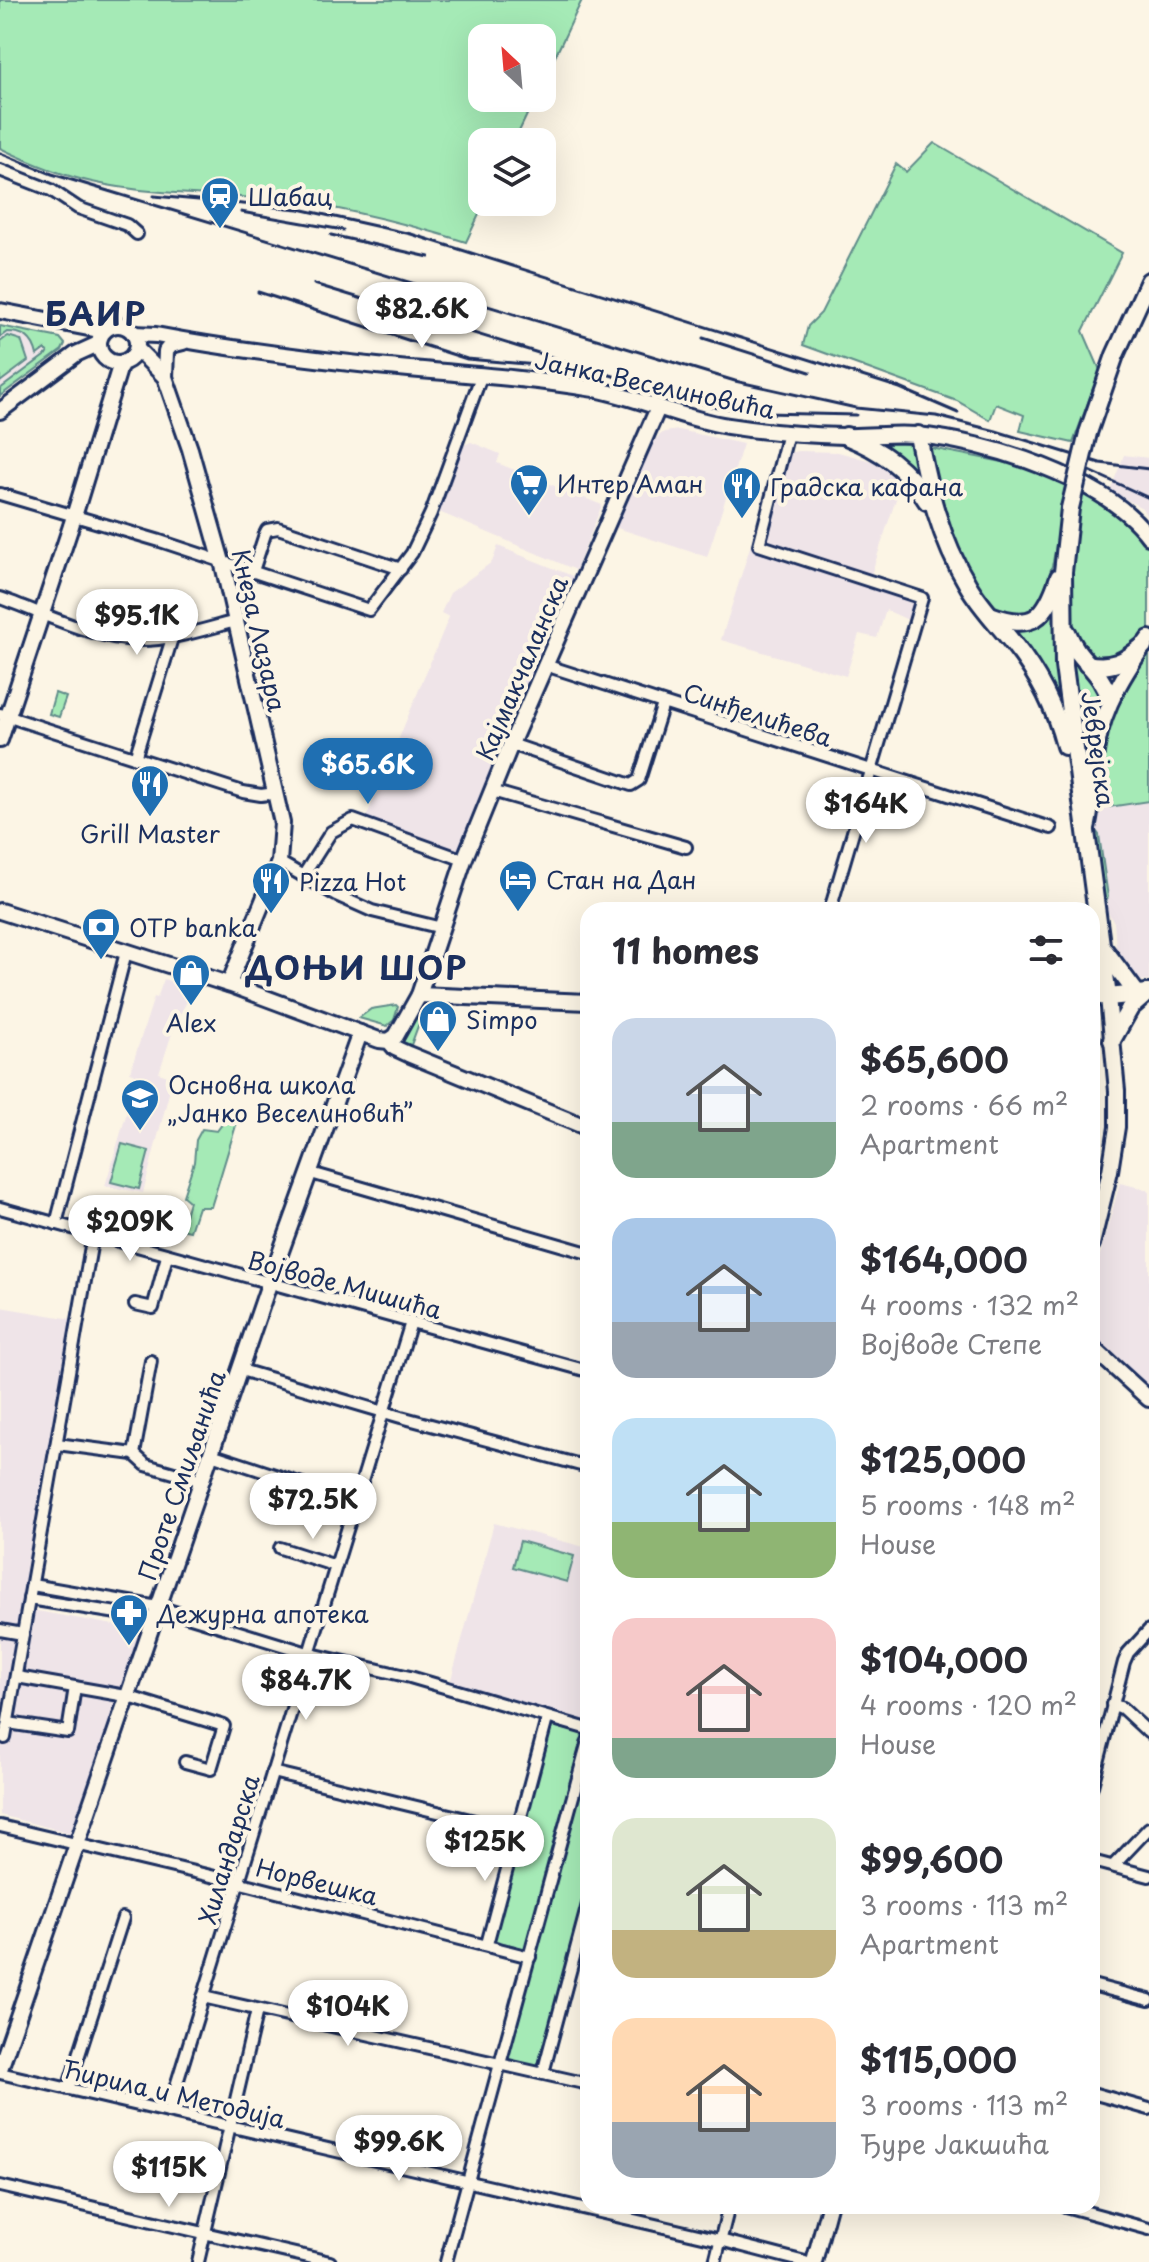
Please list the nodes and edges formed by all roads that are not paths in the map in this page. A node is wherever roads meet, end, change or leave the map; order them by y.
1 (0, 170) edge
2 (137, 234) dead end
3 (1149, 281) edge
4 (0, 311) edge
5 (65, 323) junction
6 (183, 341) junction
7 (102, 346) junction
8 (131, 350) junction
9 (72, 358) junction
10 (482, 374) junction
11 (165, 377) junction
12 (112, 397) junction
13 (658, 408) junction
14 (0, 411) edge
15 (788, 433) junction
16 (918, 435) junction
17 (846, 436) junction
18 (0, 494) edge
19 (75, 515) junction
20 (937, 517) junction
21 (1149, 537) edge
22 (1064, 560) junction
23 (222, 561) junction
24 (401, 569) junction
25 (253, 571) junction
26 (0, 598) edge
27 (43, 613) junction
28 (988, 614) junction
29 (1062, 619) junction
30 (236, 621) junction
31 (173, 635) junction
32 (1146, 642) edge
33 (1087, 664) junction
34 (545, 665) junction
35 (1110, 700) junction
36 (663, 704) junction
37 (4, 715) edge
38 (0, 740) edge
39 (511, 744) junction
40 (135, 758) junction
41 (1074, 760) junction
42 (869, 771) junction
43 (492, 791) junction
44 (276, 793) junction
45 (1051, 828) dead end
46 (1086, 832) junction
47 (686, 847) dead end
48 (464, 860) junction
49 (279, 862) junction
50 (303, 876) junction
51 (832, 902) edge
52 (1096, 902) edge
53 (0, 911) edge
54 (442, 928) junction
55 (1100, 932) edge
56 (1102, 946) junction
57 (126, 952) junction
58 (229, 984) junction
59 (1144, 993) edge
60 (419, 995) junction
61 (1100, 997) edge
62 (580, 1002) edge
63 (360, 1033) junction
64 (1112, 1040) junction
65 (389, 1041) junction
66 (580, 1125) edge
67 (311, 1173) junction
68 (0, 1208) edge
69 (1100, 1212) edge
70 (56, 1224) junction
71 (93, 1235) junction
72 (580, 1251) edge
73 (167, 1256) junction
74 (269, 1284) junction
75 (135, 1304) dead end
76 (411, 1322) junction
77 (1100, 1359) edge
78 (151, 1361) dead end
79 (580, 1369) edge
80 (241, 1370) junction
81 (1149, 1399) edge
82 (384, 1410) junction
83 (57, 1444) junction
84 (134, 1454) junction
85 (211, 1454) junction
86 (580, 1465) edge
87 (202, 1481) junction
88 (357, 1502) junction
89 (280, 1548) dead end
90 (336, 1566) junction
91 (32, 1585) junction
92 (29, 1599) junction
93 (156, 1613) junction
94 (0, 1630) edge
95 (23, 1634) junction
96 (1148, 1634) edge
97 (311, 1654) junction
98 (17, 1677) junction
99 (75, 1687) junction
100 (126, 1696) junction
101 (1112, 1704) junction
102 (547, 1719) junction
103 (8, 1723) junction
104 (580, 1727) edge
105 (1149, 1733) edge
106 (5, 1738) dead end
107 (1100, 1752) edge
108 (185, 1762) dead end
109 (580, 1771) edge
110 (272, 1772) junction
111 (0, 1826) edge
112 (1149, 1828) edge
113 (516, 1831) junction
114 (76, 1844) junction
115 (1100, 1862) edge
116 (1114, 1865) junction
117 (1149, 1876) edge
118 (238, 1882) junction
119 (123, 1918) dead end
120 (580, 1934) edge
121 (487, 1944) junction
122 (530, 1957) junction
123 (1100, 1987) edge
124 (203, 1997) junction
125 (1149, 2000) edge
126 (257, 2010) junction
127 (501, 2064) junction
128 (0, 2071) edge
129 (543, 2073) junction
130 (580, 2082) edge
131 (68, 2089) junction
132 (1100, 2095) edge
133 (1149, 2109) edge
134 (168, 2112) junction
135 (230, 2126) junction
136 (470, 2182) junction
137 (0, 2186) edge
138 (580, 2208) edge
139 (608, 2214) edge
140 (727, 2214) edge
141 (827, 2214) edge
142 (1094, 2214) edge
143 (1149, 2229) edge
144 (204, 2235) junction
145 (720, 2240) junction
146 (198, 2262) edge
147 (330, 2262) edge
148 (446, 2262) edge
149 (715, 2262) edge
150 (805, 2262) edge
151 (814, 2262) edge

1 - 2 street
3 - 22 main road, Јеврејска, bridge
4 - 5 street
5 - 7 street
5 - 9 street
6 - 8 street, Јанка Веселиновића
6 - 10 street, Јанка Веселиновића
6 - 11 street
7 - 8 street
7 - 8 street
7 - 9 street
7 - 12 street
8 - 11 street
8 - 12 street
9 - 14 street
10 - 13 street, Јанка Веселиновића
10 - 24 street
11 - 23 street, Кнеза Лазара
12 - 19 street
13 - 15 street, Јанка Веселиновића
13 - 34 street, Кајмакчаланска
15 - 17 street, Јанка Веселиновића
15 - 42 street
16 - 17 street, Јанка Веселиновића
16 - 20 main road
16 - 21 street, Јанка Веселиновића
17 - 20 main road
18 - 19 street
19 - 23 street
19 - 27 street
20 - 28 main road
22 - 28 main road
22 - 29 main road, Јеврејска
23 - 25 street
23 - 30 street, Кнеза Лазара
24 - 25 street
24 - 25 street
26 - 27 street
27 - 31 street
27 - 37 street
28 - 41 main road
29 - 33 main road
29 - 41 main road, Јеврејска
30 - 31 street
30 - 44 street, Кнеза Лазара
31 - 40 street
32 - 33 main road
32 - 35 street
33 - 35 main road
34 - 36 street, Синђелићева
34 - 39 street, Кајмакчаланска
35 - 46 street
36 - 39 street
36 - 42 street, Синђелићева
37 - 38 street
37 - 40 street
39 - 43 street, Кајмакчаланска
40 - 44 street
41 - 46 main road, Јеврејска
42 - 45 street, Синђелићева
42 - 51 street
43 - 47 street
43 - 48 street, Кајмакчаланска
44 - 49 street, Кнеза Лазара
46 - 52 main road, Јеврејска
48 - 50 street
48 - 54 street, Кајмакчаланска
49 - 50 street
49 - 58 street, Кнеза Лазара
50 - 54 street
53 - 57 street
54 - 60 street, Кајмакчаланска
55 - 56 main road, Јеврејска
56 - 59 main road
56 - 61 main road, Јеврејска
57 - 58 street
57 - 70 street
58 - 63 street
59 - 61 main road
59 - 64 main road
60 - 62 street
60 - 65 street, Кајмакчаланска
61 - 64 street
63 - 65 street
63 - 67 street, Проте Смиљанића
64 - 69 street
65 - 66 street
67 - 72 street
67 - 74 street, Проте Смиљанића
68 - 70 street, Војводе Мишића
70 - 71 street, Војводе Мишића
71 - 73 street, Војводе Мишића
71 - 83 street
73 - 74 street, Војводе Мишића
73 - 75 street
74 - 76 street, Војводе Мишића
74 - 80 street, Проте Смиљанића
76 - 79 street, Војводе Мишића
76 - 82 street, Хиландарска
77 - 81 street
78 - 84 street
80 - 82 street
80 - 85 street, Проте Смиљанића
82 - 86 street
82 - 88 street, Хиландарска
83 - 84 street
83 - 91 street
84 - 87 street
85 - 87 street, Проте Смиљанића
85 - 88 street
87 - 93 street, Проте Смиљанића
88 - 90 street, Хиландарска
89 - 90 street
90 - 97 street, Хиландарска
91 - 92 street
91 - 93 street
92 - 93 street
92 - 95 street
93 - 97 street
93 - 100 street, Проте Смиљанића
94 - 95 street
95 - 98 street
96 - 101 street
97 - 102 street
97 - 110 street, Хиландарска
98 - 99 street
98 - 103 street
99 - 100 street
99 - 103 street
100 - 108 street
100 - 114 street, Проте Смиљанића
101 - 105 street
101 - 107 street
102 - 104 street
102 - 113 street
103 - 106 street
109 - 122 street
110 - 113 street
110 - 118 street, Хиландарска
111 - 114 street, Норвешка
112 - 116 street
113 - 121 street
114 - 118 street, Норвешка
114 - 128 street, Проте Смиљанића
115 - 116 street
116 - 117 street
118 - 121 street, Норвешка
118 - 124 street, Хиландарска
119 - 131 street
120 - 129 street
121 - 122 street, Норвешка
122 - 127 street
123 - 125 street
124 - 126 street
124 - 134 street, Хиландарска
126 - 127 street
126 - 135 street
127 - 129 street
127 - 136 street
128 - 131 street, Ћирила и Методија
129 - 130 street
131 - 134 street, Ћирила и Методија
132 - 133 street
134 - 135 street, Ћирила и Методија
135 - 136 street, Ћирила и Методија
135 - 144 street
136 - 138 street, Ћирила и Методија
136 - 148 street
137 - 144 street
139 - 145 street, Ћирила и Методија
140 - 145 street
141 - 151 street
142 - 143 street
144 - 146 street
144 - 147 street
145 - 149 street
145 - 150 street, Ћирила и Методија

